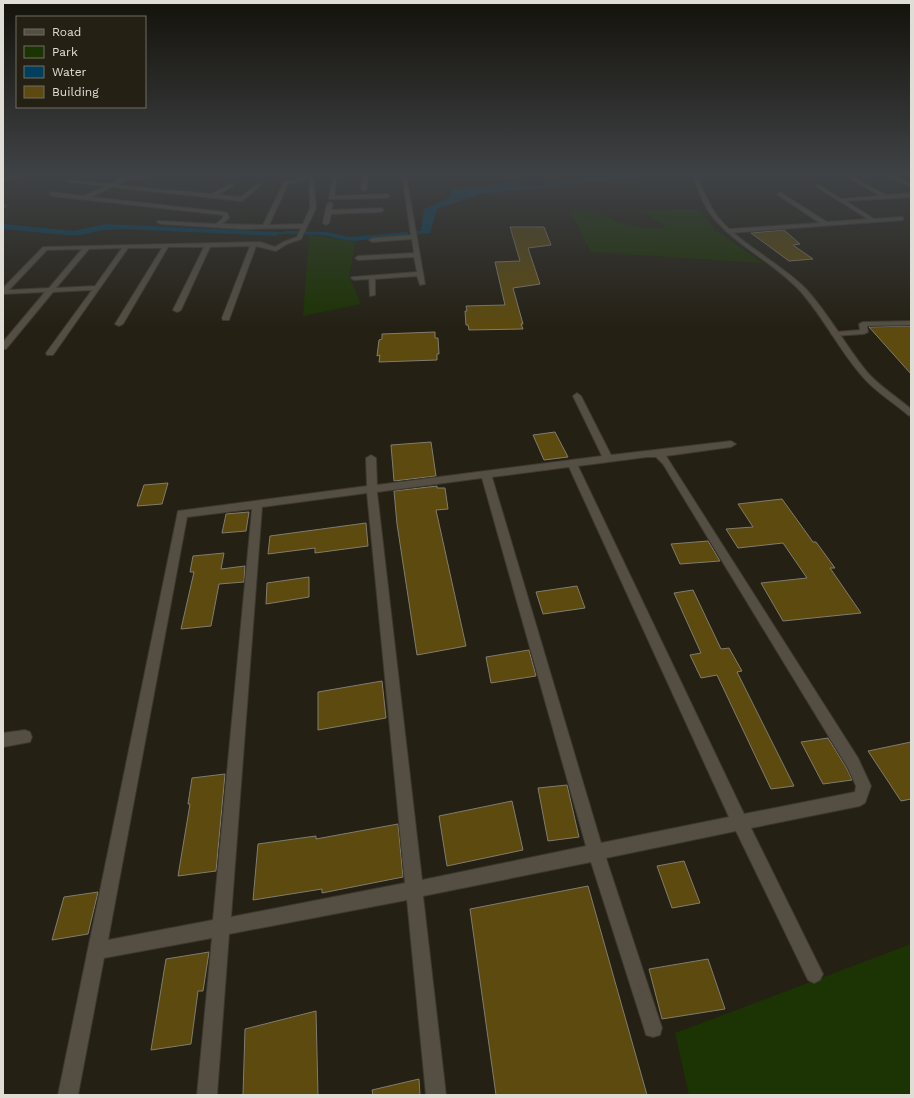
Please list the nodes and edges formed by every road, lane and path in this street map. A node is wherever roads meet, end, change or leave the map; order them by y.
1 (270, 226) edge
2 (412, 226) edge
3 (725, 226) edge
4 (795, 226) edge
5 (304, 228) joint
6 (729, 231) junction
7 (414, 237) junction
8 (372, 240) dead end
9 (254, 244) junction
10 (208, 245) junction
11 (127, 246) junction
12 (167, 246) junction
13 (87, 247) junction
14 (417, 255) junction
15 (358, 258) dead end
16 (421, 274) junction
17 (372, 277) junction
18 (354, 278) dead end
19 (422, 284) dead end
20 (98, 288) junction
21 (51, 290) junction
22 (3, 292) edge
23 (372, 295) dead end
24 (177, 310) dead end
25 (226, 318) dead end
26 (911, 323) edge
27 (119, 324) dead end
28 (835, 334) junction
29 (3, 347) edge
30 (50, 353) dead end
31 (577, 396) dead end
32 (910, 411) edge
33 (731, 444) dead end
34 (658, 454) junction
35 (371, 458) dead end
36 (608, 459) junction
37 (572, 463) junction
38 (486, 475) junction
39 (372, 489) junction
40 (257, 505) junction
41 (25, 737) dead end
42 (3, 740) edge
43 (740, 823) junction
44 (596, 853) junction
45 (414, 890) junction
46 (221, 928) junction
47 (97, 952) junction
48 (814, 974) dead end
49 (653, 1028) dead end
50 (68, 1095) edge
51 (207, 1095) edge
52 (436, 1095) edge

1 - 5 street
2 - 7 street
3 - 6 street
4 - 6 street
5 - 9 street
6 - 28 street
7 - 8 street
7 - 14 street
9 - 10 street
9 - 25 street
10 - 12 street
10 - 24 street
11 - 12 street
11 - 13 street
11 - 20 street
12 - 27 street
13 - 21 street
13 - 22 street
14 - 15 street
14 - 16 street
16 - 17 street
16 - 19 street
17 - 18 street
17 - 23 street
20 - 21 street
20 - 30 street
21 - 22 street
21 - 29 street
26 - 28 street
28 - 32 street
31 - 36 street
33 - 34 street
34 - 36 street
34 - 43 street
35 - 39 street
36 - 37 street
37 - 38 street
37 - 43 street
38 - 39 street
38 - 44 street
39 - 40 street
39 - 45 street
40 - 46 street
40 - 47 street
41 - 42 street
43 - 44 street
43 - 48 street
44 - 45 street
44 - 49 street
45 - 46 street
45 - 52 street
46 - 47 street
46 - 51 street
47 - 50 street

